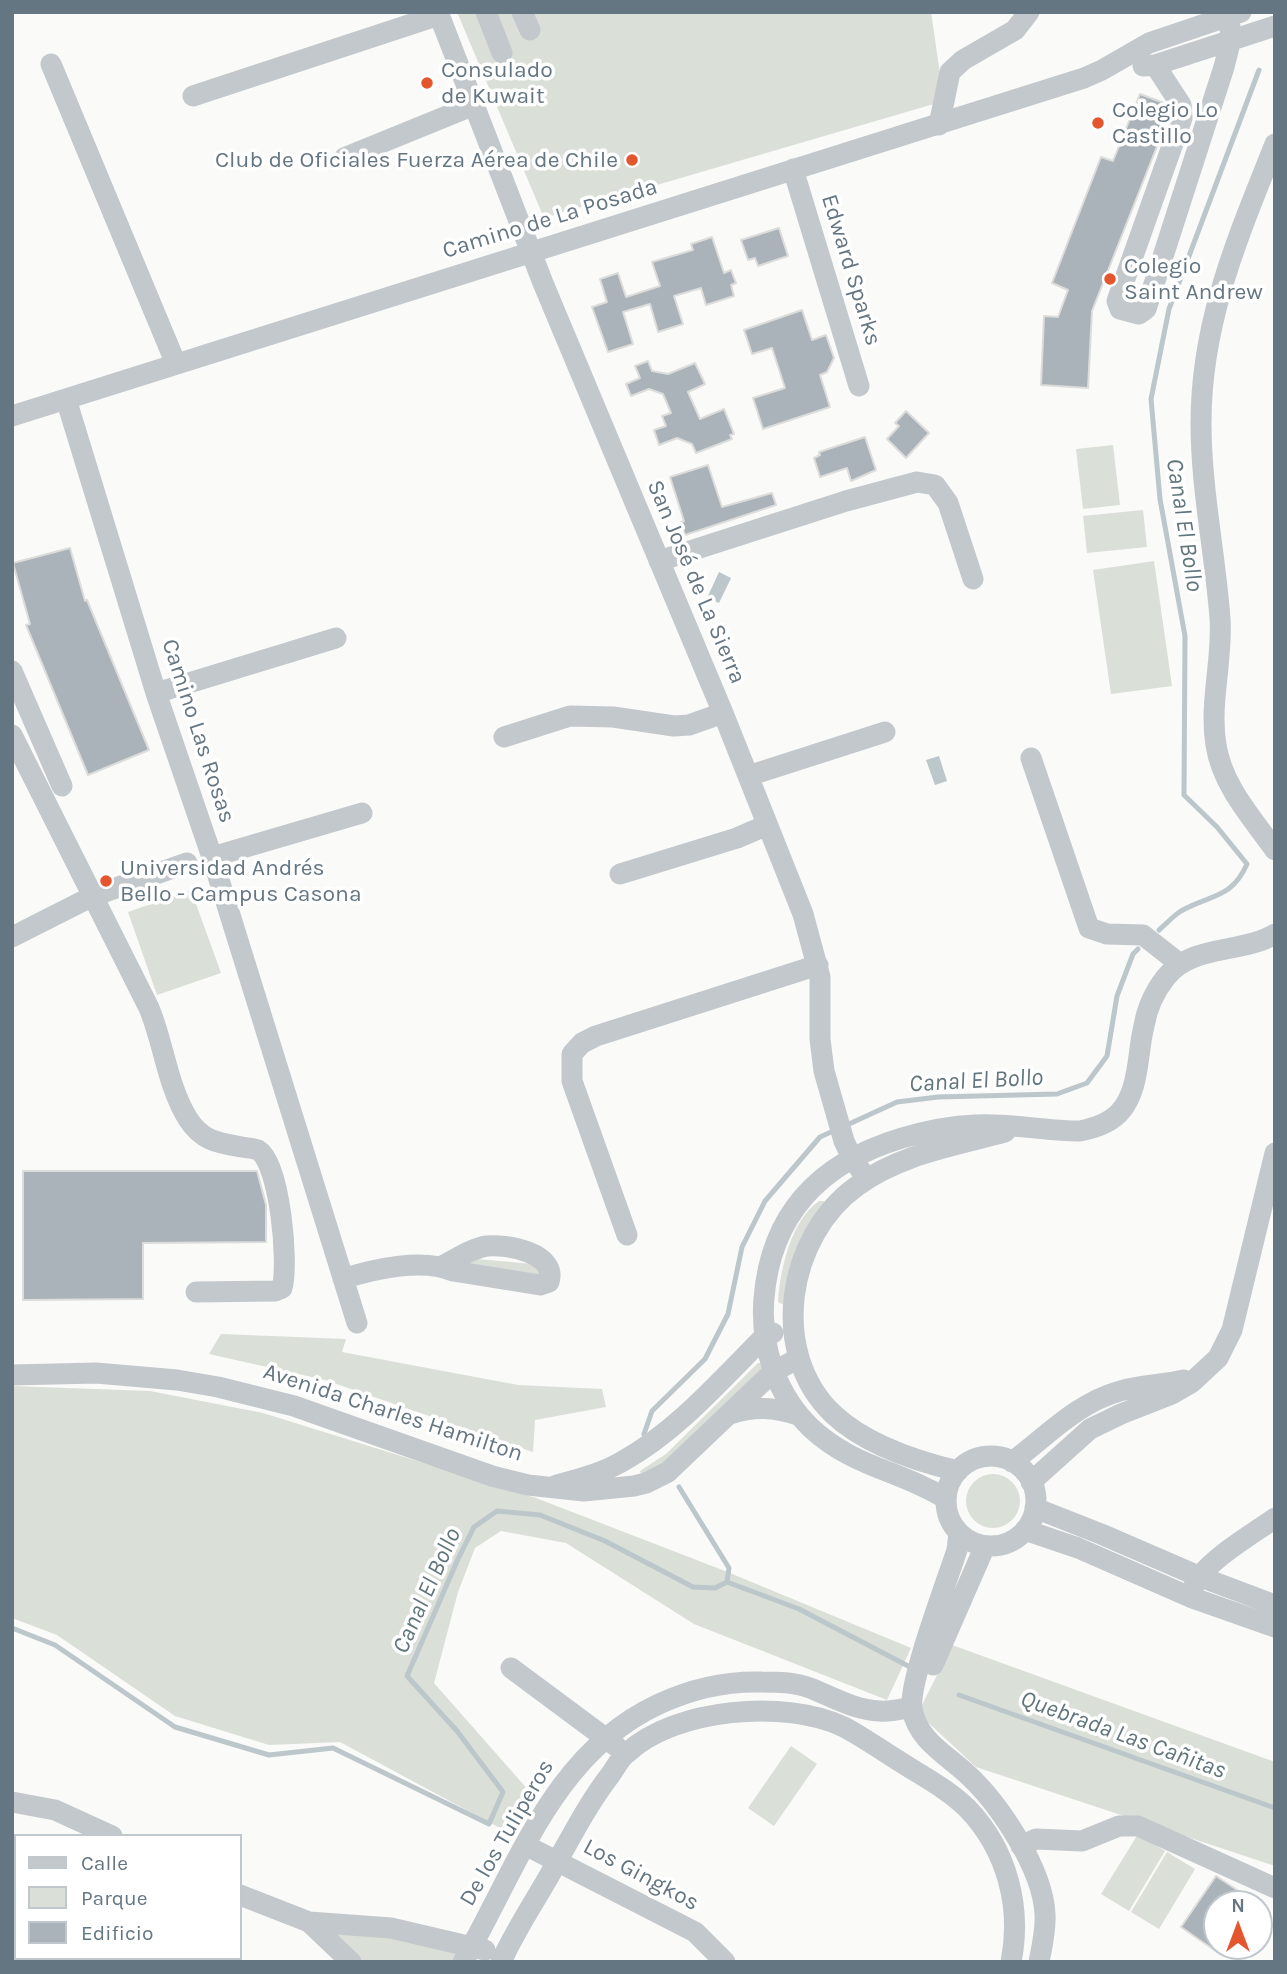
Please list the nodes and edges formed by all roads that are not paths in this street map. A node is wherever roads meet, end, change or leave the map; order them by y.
1 (486, 12) edge
2 (1029, 12) edge
3 (438, 13) edge
4 (1235, 14) edge
5 (1275, 26) edge
6 (1231, 39) junction
7 (502, 53) dead end
8 (51, 64) dead end
9 (1155, 65) junction
10 (1102, 70) junction
11 (194, 96) dead end
12 (474, 105) junction
13 (939, 125) junction
14 (1275, 144) edge
15 (344, 158) dead end
16 (793, 169) junction
17 (531, 252) junction
18 (176, 364) junction
19 (859, 386) dead end
20 (66, 399) junction
21 (12, 416) edge
22 (659, 561) junction
23 (973, 579) dead end
24 (336, 638) dead end
25 (12, 671) edge
26 (156, 693) junction
27 (723, 713) junction
28 (885, 732) dead end
29 (12, 735) edge
30 (504, 737) dead end
31 (1031, 758) dead end
32 (748, 776) junction
33 (62, 786) dead end
34 (362, 813) dead end
35 (767, 825) junction
36 (1275, 850) edge
37 (212, 857) junction
38 (187, 863) dead end
39 (620, 874) dead end
40 (93, 896) junction
41 (1275, 934) edge
42 (12, 937) edge
43 (1180, 964) junction
44 (818, 965) junction
45 (1021, 1128) junction
46 (1275, 1153) edge
47 (305, 1158) junction
48 (852, 1158) junction
49 (273, 1171) junction
50 (867, 1179) junction
51 (627, 1235) dead end
52 (442, 1266) dead end
53 (343, 1279) junction
54 (196, 1292) dead end
55 (357, 1323) dead end
56 (794, 1325) junction
57 (765, 1336) junction
58 (799, 1358) junction
59 (774, 1372) junction
60 (12, 1375) edge
61 (1200, 1375) junction
62 (728, 1415) junction
63 (798, 1415) junction
64 (1012, 1462) junction
65 (958, 1471) junction
66 (1031, 1482) junction
67 (548, 1487) junction
68 (946, 1499) junction
69 (1035, 1508) junction
70 (1275, 1518) edge
71 (1025, 1530) junction
72 (959, 1533) junction
73 (985, 1546) junction
74 (1198, 1576) junction
75 (1190, 1597) junction
76 (1275, 1605) edge
77 (1275, 1627) edge
78 (511, 1668) dead end
79 (807, 1687) junction
80 (912, 1707) junction
81 (844, 1727) junction
82 (605, 1737) junction
83 (626, 1753) junction
84 (12, 1802) edge
85 (108, 1834) edge
86 (526, 1845) junction
87 (1021, 1846) junction
88 (558, 1861) junction
89 (1275, 1888) edge
90 (242, 1896) edge
91 (309, 1922) junction
92 (468, 1954) edge
93 (502, 1959) edge
94 (1012, 1961) edge
95 (351, 1962) edge
96 (725, 1962) edge
97 (1039, 1962) edge

1 - 7 street
2 - 13 street
3 - 11 street
3 - 12 street, San José de La Sierra
4 - 6 street
4 - 10 street, Camino de La Posada
5 - 6 street, Camino de La Posada
6 - 9 street, Camino de La Posada
6 - 9 street
8 - 18 street
9 - 10 street, Camino de La Posada
10 - 13 street, Camino de La Posada
12 - 15 street
12 - 17 street, San José de La Sierra
13 - 16 street, Camino de La Posada
14 - 36 street
16 - 17 street, Camino de La Posada
16 - 19 street, Edward Sparks
17 - 18 street, Camino de La Posada
17 - 22 street, San José de La Sierra
18 - 20 street, Camino de La Posada
20 - 21 street, Camino de La Posada
20 - 26 street, Camino Las Rosas
22 - 23 street
22 - 27 street, San José de La Sierra
24 - 26 street
25 - 33 street
26 - 37 street, Camino Las Rosas
27 - 30 street
27 - 32 street, San José de La Sierra
28 - 32 street
29 - 40 street
31 - 43 street
32 - 35 street, San José de La Sierra
34 - 37 street
35 - 39 street
35 - 44 street, San José de La Sierra
37 - 47 street, Camino Las Rosas
38 - 40 street
40 - 42 street
40 - 49 street
41 - 43 street
43 - 45 street
44 - 48 street, San José de La Sierra
44 - 51 street
45 - 48 street
45 - 50 street
46 - 61 street
47 - 49 street
47 - 53 street, Camino Las Rosas
48 - 50 street, San José de La Sierra
48 - 57 street
49 - 54 street
50 - 56 street
52 - 53 street
53 - 55 street, Camino Las Rosas
56 - 57 street, Avenida Charles Hamilton
56 - 58 street
57 - 59 street
57 - 67 street, Avenida Charles Hamilton
58 - 59 street, Avenida Charles Hamilton
58 - 65 street
59 - 62 street, Avenida Charles Hamilton
59 - 63 street
60 - 67 street, Avenida Charles Hamilton
61 - 64 street
61 - 66 street
62 - 63 street
62 - 67 street, Avenida Charles Hamilton
63 - 68 street
64 - 65 street
64 - 66 street
65 - 68 street
66 - 69 street
68 - 72 street
69 - 71 street
69 - 74 street
70 - 74 street
71 - 73 street
71 - 75 street
72 - 73 street
72 - 80 street
73 - 80 street
74 - 75 street
74 - 76 street
75 - 77 street
78 - 82 street
79 - 80 street, De los Tuliperos
79 - 81 street
79 - 82 street, De los Tuliperos
80 - 87 street
81 - 83 street
81 - 94 street
82 - 83 street
82 - 86 street, De los Tuliperos
83 - 88 street
84 - 85 street
86 - 88 street, Los Gingkos
86 - 92 street, De los Tuliperos
87 - 89 street
87 - 97 street
88 - 93 street
88 - 96 street, Los Gingkos
90 - 91 street
91 - 92 street
91 - 95 street
92 - 93 street

